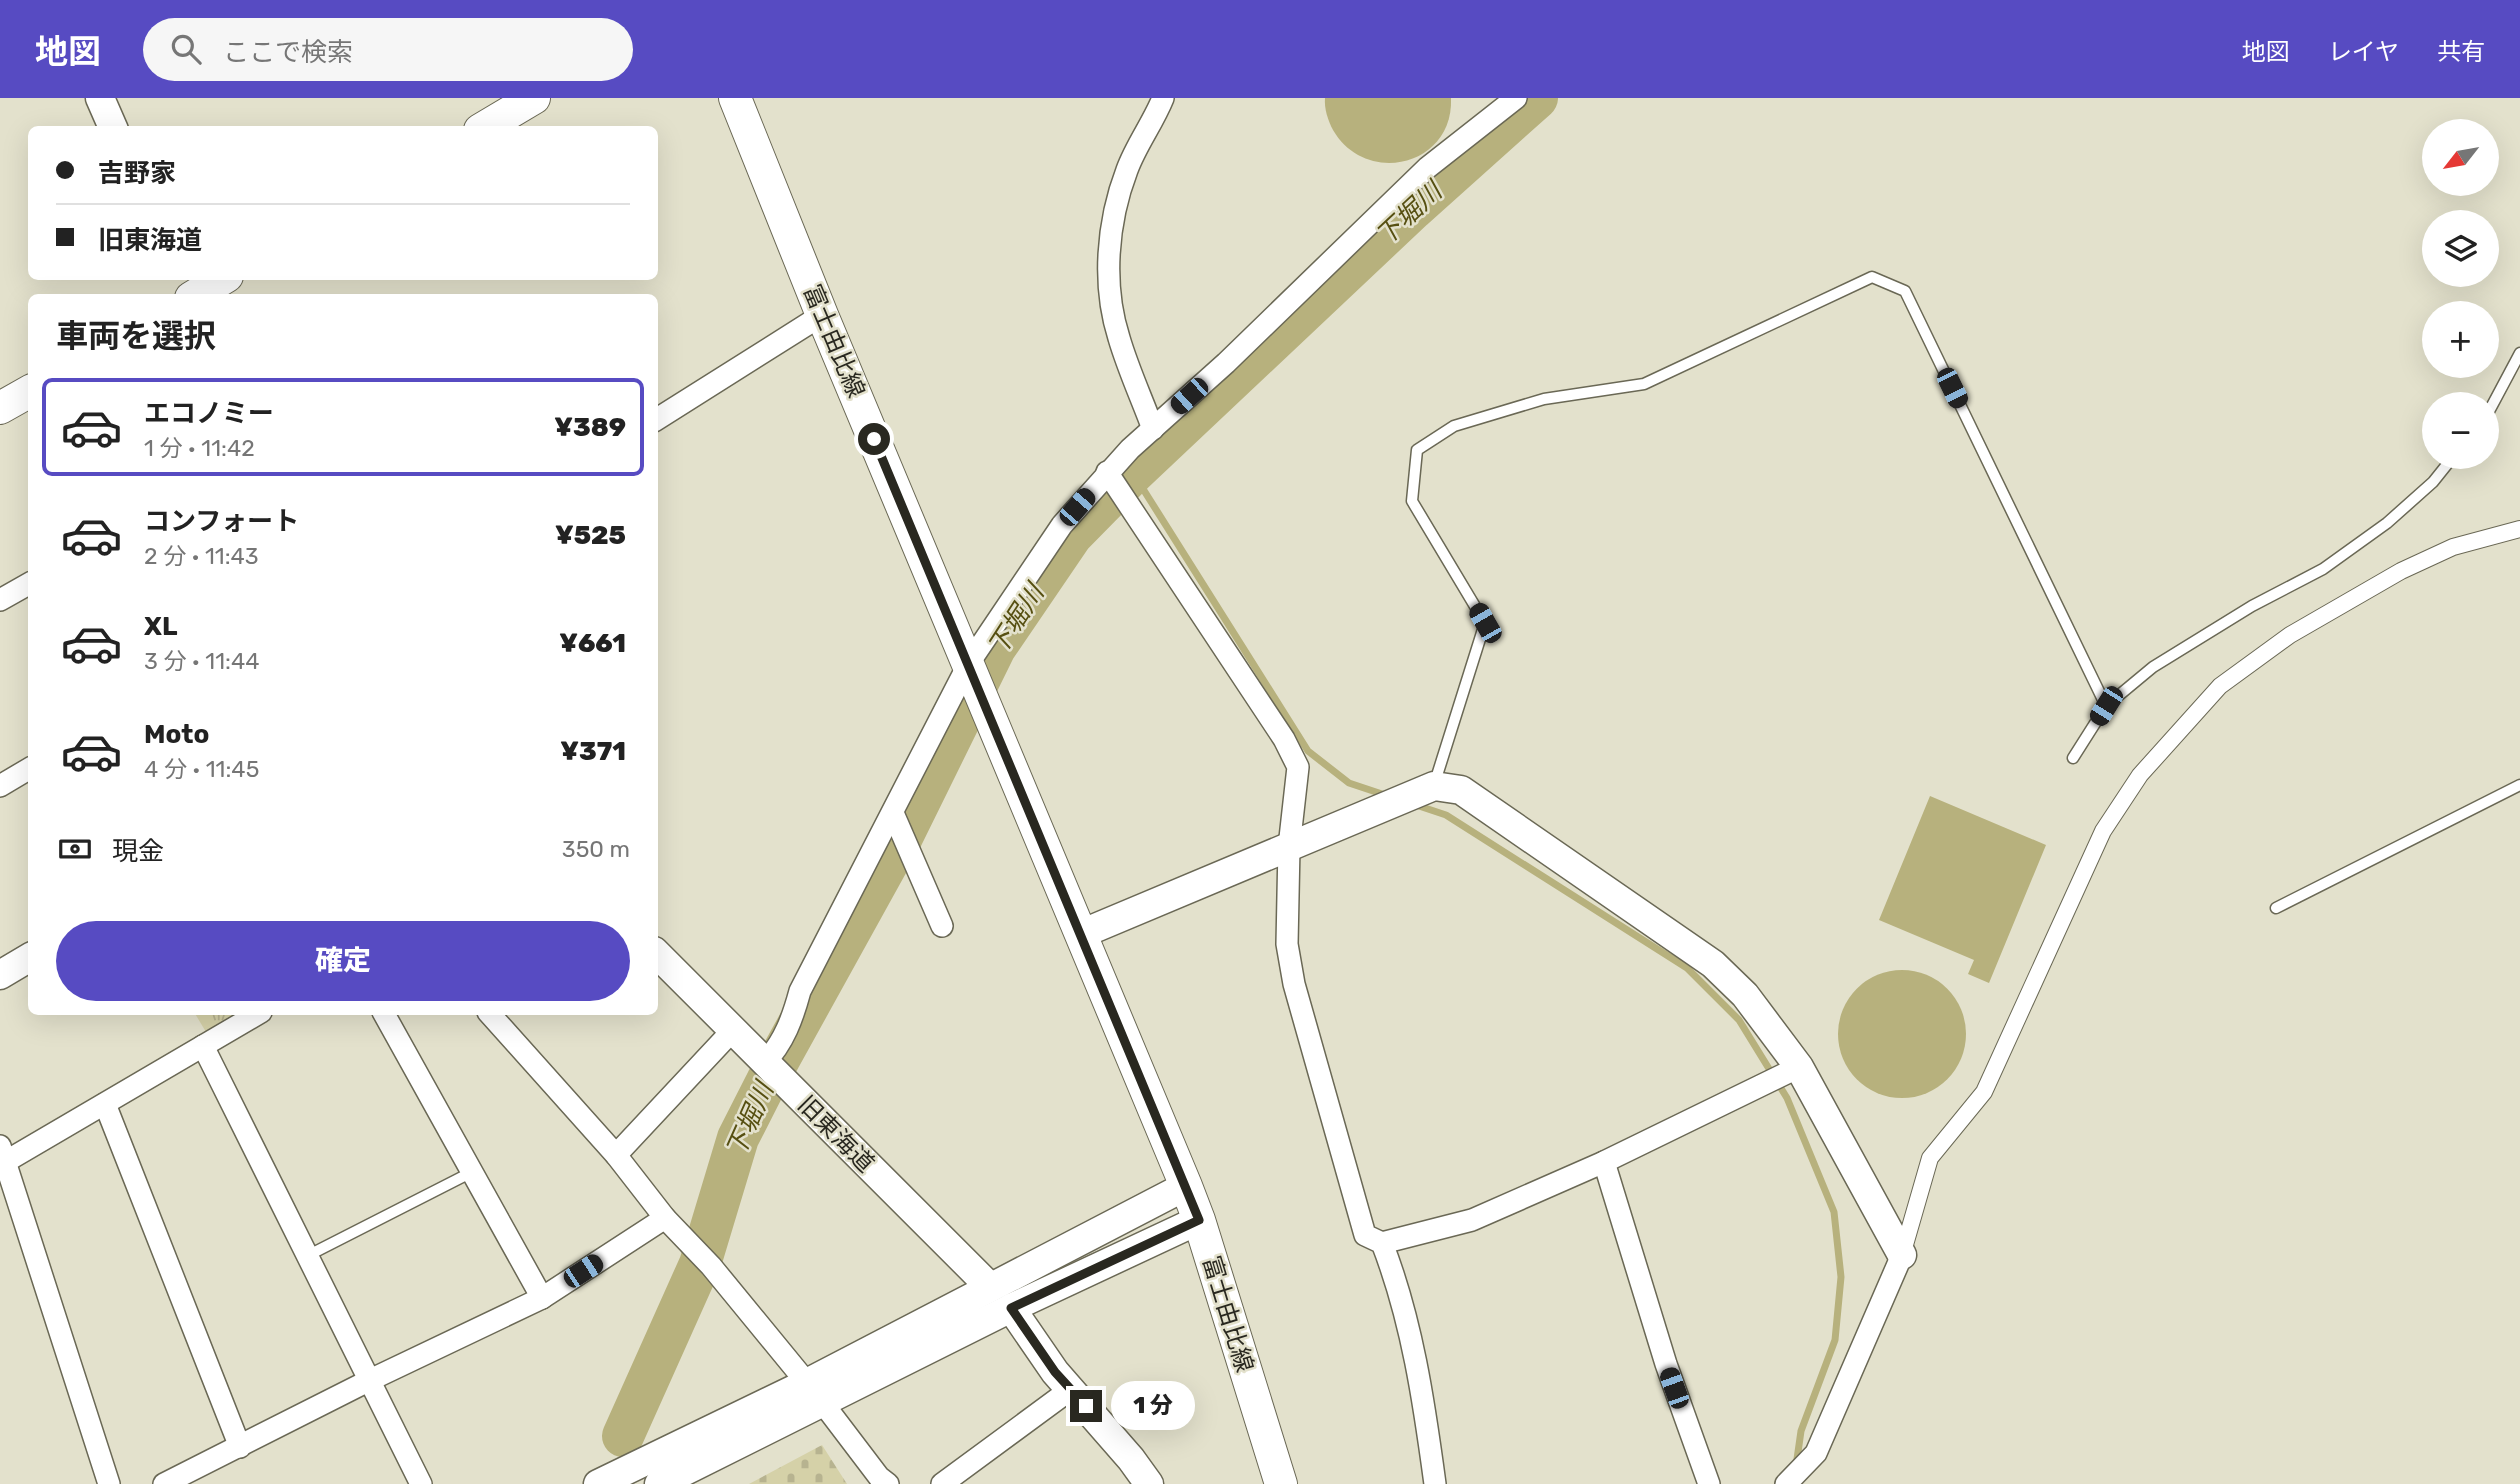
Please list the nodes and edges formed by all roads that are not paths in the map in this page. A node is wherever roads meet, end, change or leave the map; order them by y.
1 (100, 98) edge
2 (534, 98) edge
3 (734, 98) edge
4 (1163, 98) edge
5 (1516, 98) edge
6 (112, 126) edge
7 (487, 126) edge
8 (218, 280) edge
9 (195, 291) edge
10 (822, 315) junction
11 (2520, 354) edge
12 (28, 392) edge
13 (2499, 393) edge
14 (0, 408) edge
15 (658, 418) edge
16 (1153, 429) junction
17 (2443, 469) edge
18 (1107, 472) junction
19 (2520, 529) edge
20 (28, 584) edge
21 (0, 600) edge
22 (969, 663) junction
23 (2106, 706) junction
24 (2073, 758) dead end
25 (28, 769) edge
26 (2520, 785) edge
27 (0, 786) edge
28 (1426, 789) junction
29 (893, 813) junction
30 (1289, 847) junction
31 (2276, 908) dead end
32 (942, 926) dead end
33 (1081, 934) junction
34 (658, 955) edge
35 (28, 958) edge
36 (0, 975) edge
37 (256, 1015) edge
38 (385, 1015) edge
39 (491, 1015) edge
40 (732, 1031) junction
41 (203, 1046) junction
42 (770, 1069) junction
43 (1794, 1070) junction
44 (105, 1104) junction
45 (3, 1154) edge
46 (616, 1154) junction
47 (1604, 1162) junction
48 (472, 1172) junction
49 (1186, 1186) junction
50 (665, 1217) junction
51 (1199, 1220) junction
52 (1382, 1243) junction
53 (1902, 1255) junction
54 (307, 1256) junction
55 (990, 1287) junction
56 (542, 1298) junction
57 (1011, 1308) junction
58 (368, 1381) junction
59 (1071, 1389) junction
60 (815, 1392) junction
61 (240, 1447) junction
62 (1797, 1483) edge
63 (109, 1484) edge
64 (164, 1484) edge
65 (421, 1484) edge
66 (598, 1484) edge
67 (660, 1484) edge
68 (888, 1484) edge
69 (942, 1484) edge
70 (1149, 1484) edge
71 (1281, 1484) edge
72 (1435, 1484) edge
73 (1709, 1484) edge

1 - 6 street
2 - 7 main road
3 - 10 main road, 富士由比線
4 - 16 street
5 - 16 street
8 - 9 main road
10 - 15 street
10 - 22 main road, 富士由比線
11 - 13 lane
12 - 14 main road
16 - 18 street
17 - 23 lane
18 - 22 street
18 - 30 street
19 - 53 street
20 - 21 street
22 - 29 street
22 - 33 main road, 富士由比線
23 - 24 lane
23 - 28 lane
25 - 27 street
26 - 31 lane
28 - 30 street
28 - 43 street
29 - 32 street
29 - 42 street
30 - 33 street
30 - 52 street
33 - 49 main road, 富士由比線
34 - 40 street, 旧東海道
35 - 36 street
37 - 41 street
38 - 48 street
39 - 46 street
40 - 42 street, 旧東海道
40 - 46 street
41 - 44 street
41 - 54 street
42 - 55 street, 旧東海道
43 - 47 street
43 - 53 street
44 - 45 street
44 - 61 street
45 - 63 street
46 - 50 street
47 - 52 street
47 - 73 street
48 - 54 lane
48 - 56 street
49 - 51 main road, 富士由比線
49 - 55 street
50 - 56 street
50 - 60 street
51 - 57 street
51 - 71 main road, 富士由比線
52 - 72 street
53 - 62 street
54 - 58 street
55 - 60 street
56 - 58 street
57 - 59 street
57 - 60 street
58 - 61 street
58 - 65 street
59 - 69 street
59 - 70 street
60 - 66 street
60 - 67 street
60 - 68 street
61 - 64 street

